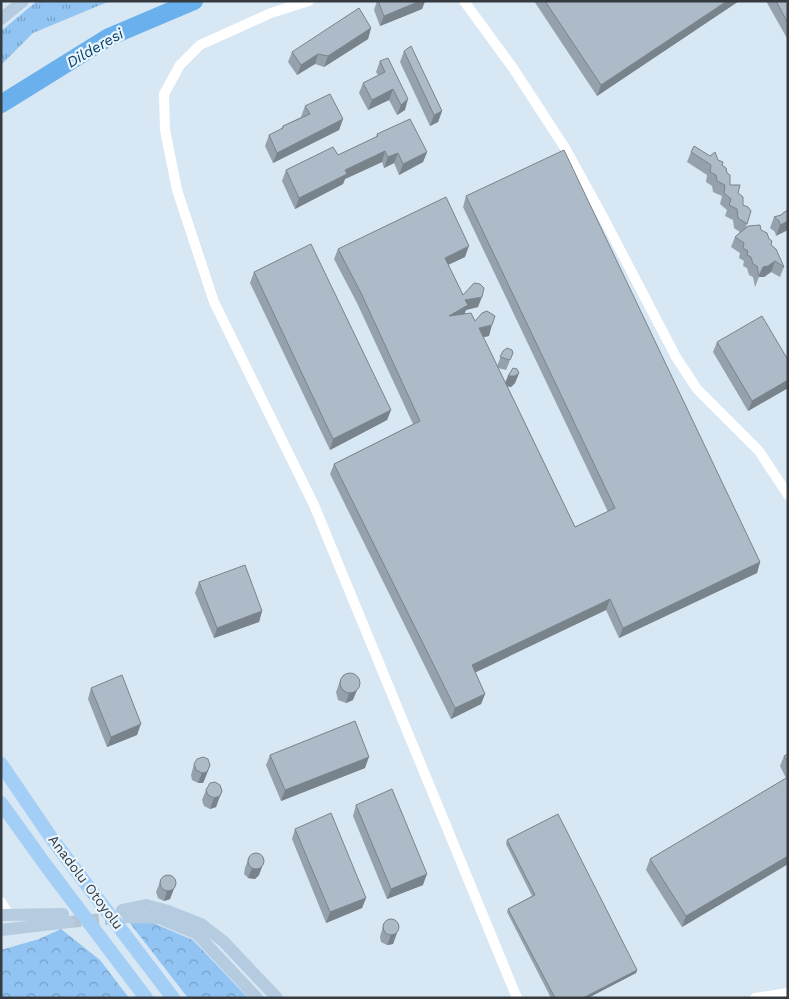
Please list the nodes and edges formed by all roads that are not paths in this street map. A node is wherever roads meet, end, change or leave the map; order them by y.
1 (24, 1) edge
2 (310, 1) edge
3 (464, 1) edge
4 (1, 19) edge
5 (788, 496) edge
6 (1, 764) edge
7 (1, 804) edge
8 (1, 902) edge
9 (5, 915) edge
10 (1, 930) edge
11 (788, 993) edge
12 (146, 998) edge
13 (173, 998) edge
14 (257, 998) edge
15 (277, 998) edge
16 (516, 998) edge
17 (755, 998) edge

1 - 4 main road
2 - 16 street
3 - 5 street
6 - 13 highway, Anadolu Otoyolu
7 - 12 highway, Anadolu Otoyolu
8 - 9 street
9 - 10 main road
11 - 17 street
14 - 15 main road

